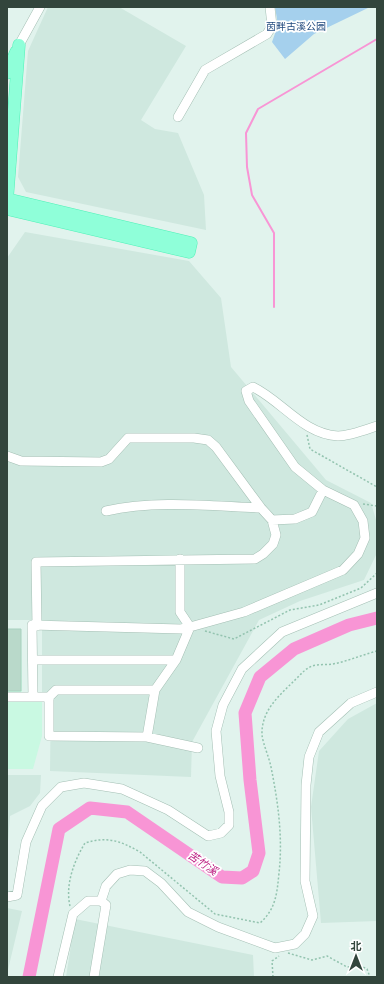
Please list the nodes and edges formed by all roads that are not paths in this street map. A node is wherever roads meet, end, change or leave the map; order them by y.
1 (40, 7) edge
2 (270, 7) edge
3 (19, 46) junction
4 (7, 73) edge
5 (178, 117) dead end
6 (7, 202) edge
7 (377, 426) edge
8 (7, 456) edge
9 (323, 490) junction
10 (260, 508) junction
11 (106, 511) dead end
12 (272, 520) junction
13 (180, 559) junction
14 (377, 593) edge
15 (37, 626) junction
16 (190, 627) junction
17 (33, 660) junction
18 (176, 660) junction
19 (155, 690) junction
20 (377, 692) edge
21 (7, 697) edge
22 (33, 697) junction
23 (49, 697) junction
24 (148, 738) junction
25 (198, 748) dead end
26 (7, 897) edge
27 (103, 903) junction
28 (58, 977) edge
29 (94, 977) edge

1 - 3 street
2 - 5 street
3 - 4 main road
3 - 6 main road
6 - 6 main road
7 - 9 street
8 - 10 street
9 - 12 street
9 - 16 street
10 - 11 street
10 - 12 street
12 - 13 street
13 - 15 street
13 - 16 street
14 - 26 street
15 - 16 street
15 - 17 street
16 - 18 street
17 - 18 street
17 - 22 street
18 - 19 street
19 - 23 street
19 - 24 street
20 - 27 street
21 - 22 street
22 - 23 street
23 - 24 street
24 - 25 street
27 - 28 street
27 - 29 street

